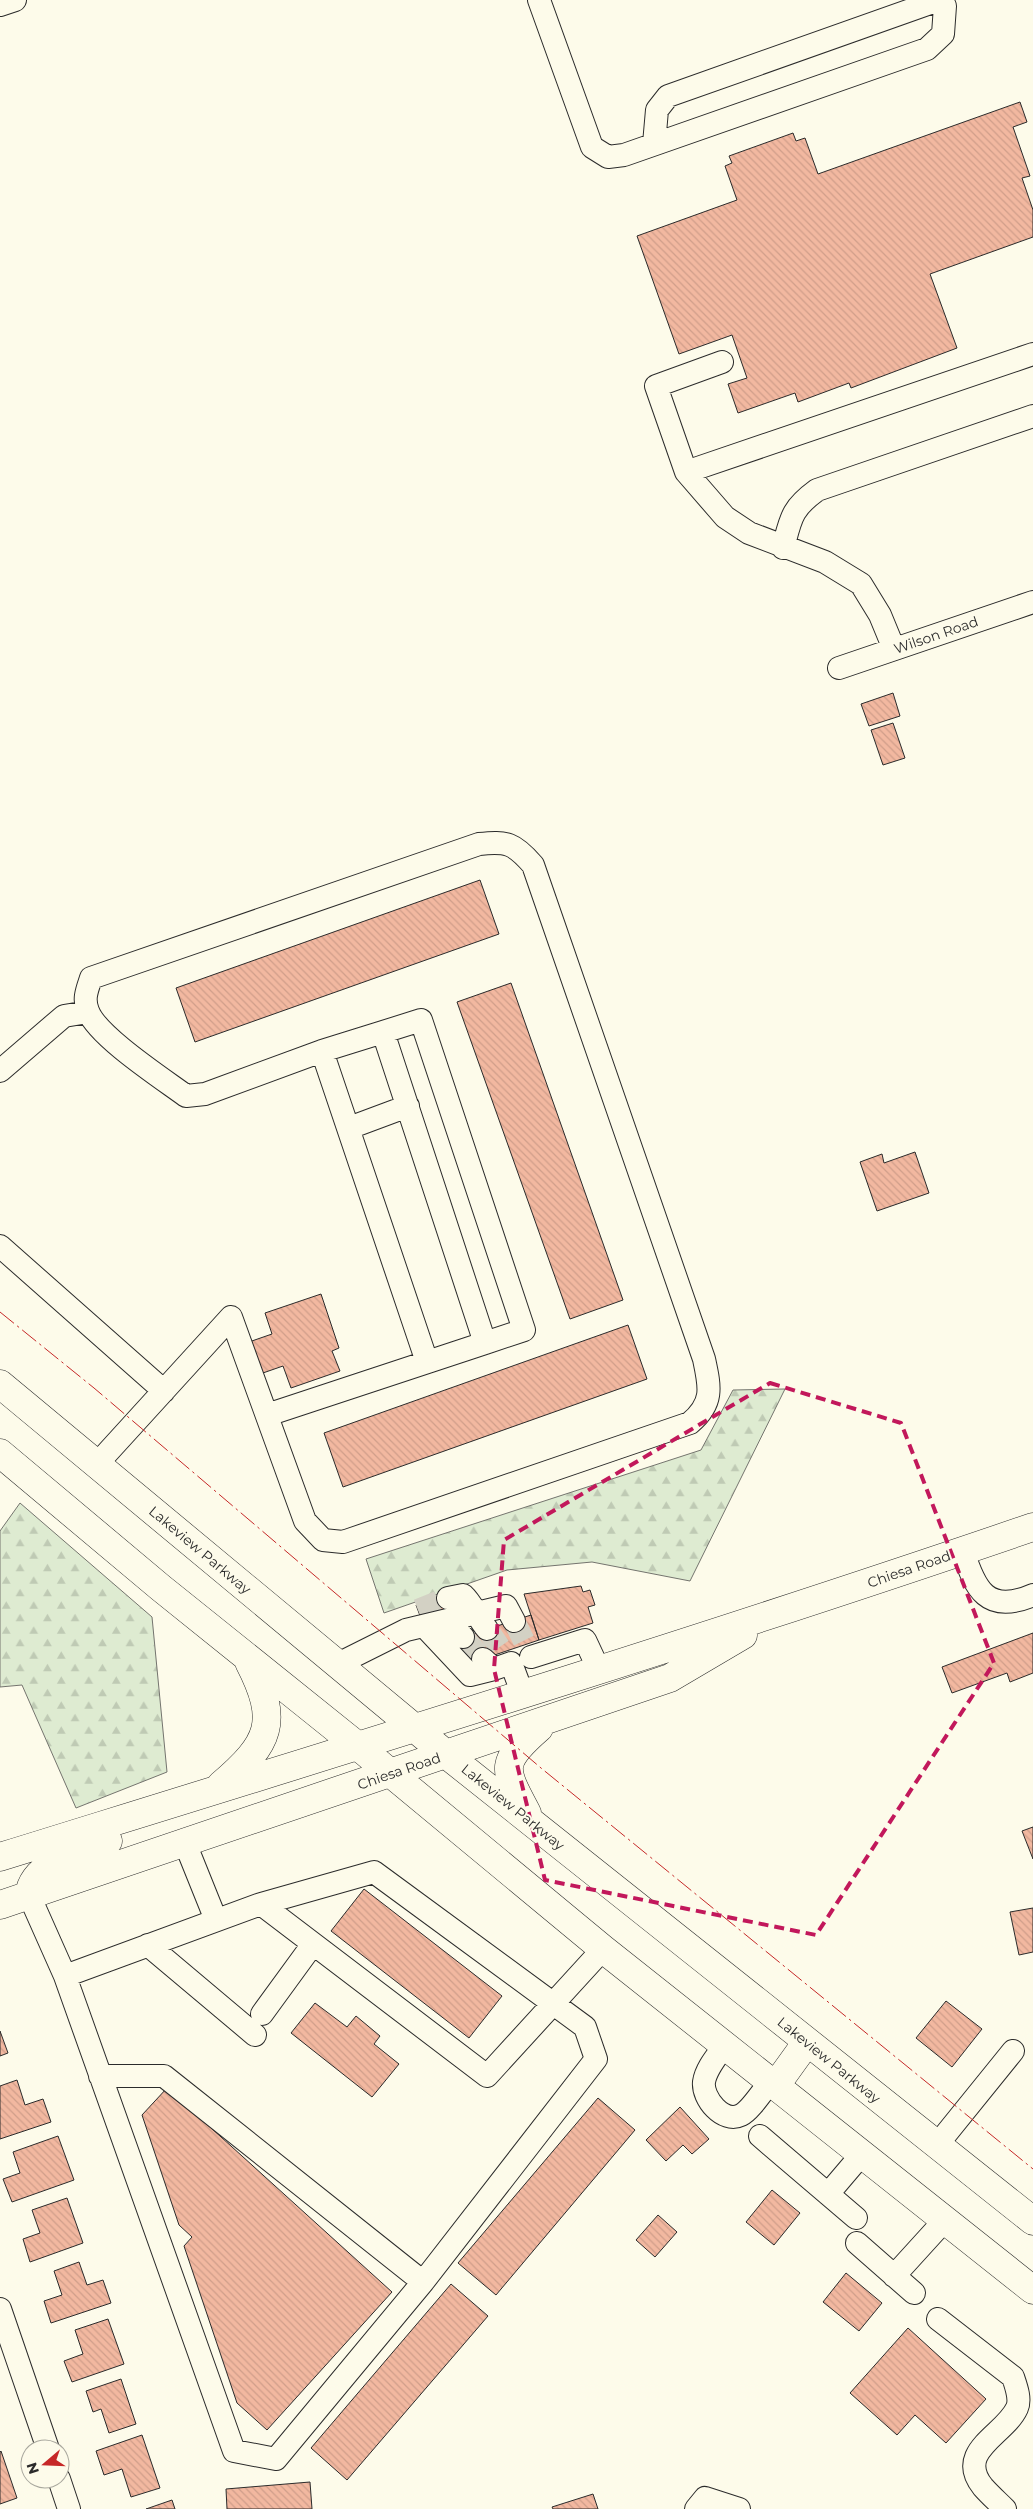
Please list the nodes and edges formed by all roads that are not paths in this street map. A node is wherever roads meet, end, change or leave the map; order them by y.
1 (15, 0) edge
2 (539, 0) edge
3 (941, 0) edge
4 (0, 5) edge
5 (654, 144) junction
6 (1033, 354) edge
7 (722, 362) dead end
8 (1033, 416) edge
9 (686, 472) junction
10 (783, 548) junction
11 (1033, 602) edge
12 (894, 649) junction
13 (839, 668) dead end
14 (88, 1012) junction
15 (383, 1032) junction
16 (322, 1051) junction
17 (0, 1071) edge
18 (408, 1106) junction
19 (349, 1128) junction
20 (0, 1246) edge
21 (485, 1343) junction
22 (428, 1362) junction
23 (0, 1384) edge
24 (164, 1392) junction
25 (267, 1415) junction
26 (0, 1453) edge
27 (97, 1464) junction
28 (1033, 1527) edge
29 (963, 1551) junction
30 (1033, 1594) edge
31 (448, 1598) tunnel mouth
32 (785, 1610) junction
33 (514, 1620) tunnel mouth
34 (447, 1621) junction
35 (416, 1622) junction
36 (481, 1622) junction
37 (463, 1637) tunnel mouth
38 (246, 1656) junction
39 (508, 1657) junction
40 (338, 1664) junction
41 (599, 1670) junction
42 (523, 1695) junction
43 (547, 1720) junction
44 (417, 1729) junction
45 (359, 1747) junction
46 (447, 1755) junction
47 (389, 1774) junction
48 (214, 1791) junction
49 (154, 1809) junction
50 (533, 1823) junction
51 (184, 1843) junction
52 (0, 1857) edge
53 (29, 1895) junction
54 (261, 1904) junction
55 (0, 1905) edge
56 (216, 1920) junction
57 (313, 1944) junction
58 (148, 1945) junction
59 (603, 1949) junction
60 (65, 1976) junction
61 (553, 2003) junction
62 (262, 2014) dead end
63 (254, 2035) dead end
64 (807, 2042) junction
65 (725, 2045) junction
66 (1013, 2051) dead end
67 (100, 2076) junction
68 (773, 2083) junction
69 (760, 2136) dead end
70 (938, 2146) junction
71 (862, 2154) junction
72 (828, 2194) junction
73 (856, 2218) dead end
74 (944, 2221) junction
75 (1033, 2221) edge
76 (857, 2243) dead end
77 (894, 2276) junction
78 (422, 2282) junction
79 (1033, 2290) edge
80 (914, 2293) dead end
81 (0, 2309) edge
82 (938, 2319) dead end
83 (45, 2439) edge
84 (62, 2489) edge
85 (69, 2509) edge
86 (696, 2509) edge
87 (739, 2509) edge
88 (1005, 2509) edge

1 - 4 street
2 - 5 street
3 - 5 street
3 - 5 street
6 - 9 street
7 - 9 street
8 - 10 street
9 - 10 street
10 - 12 street
11 - 12 street, Wilson Road
12 - 13 street, Wilson Road
14 - 16 street
14 - 17 street
14 - 25 street
15 - 16 street
15 - 18 street
15 - 21 street
16 - 19 street
18 - 19 street
18 - 21 street
19 - 22 street
20 - 24 street
21 - 22 street
22 - 25 street
23 - 27 main road, Lakeview Parkway
24 - 25 street
24 - 27 street
26 - 38 main road
27 - 40 main road, Lakeview Parkway
28 - 29 main road, Chiesa Road
29 - 30 street
29 - 32 main road, Chiesa Road
31 - 36 street
32 - 41 main road, Chiesa Road
32 - 43 main road, Chiesa Road
33 - 36 street
34 - 35 street
34 - 36 street
34 - 37 street
35 - 39 street
35 - 40 street
38 - 45 main road
38 - 48 main road
39 - 41 street
39 - 42 street
40 - 44 main road, Lakeview Parkway
41 - 42 main road, Chiesa Road
42 - 44 main road, Chiesa Road
43 - 46 main road, Chiesa Road
43 - 50 main road
44 - 45 main road, Chiesa Road
44 - 46 main road, Lakeview Parkway
45 - 47 main road
45 - 48 main road, Chiesa Road
46 - 47 main road, Chiesa Road
46 - 50 main road, Lakeview Parkway
47 - 51 main road, Chiesa Road
47 - 59 main road
48 - 49 main road, Chiesa Road
49 - 52 main road, Chiesa Road
49 - 53 main road
50 - 64 main road, Lakeview Parkway
51 - 53 main road, Chiesa Road
51 - 56 street
53 - 55 main road, Chiesa Road
53 - 60 street
54 - 56 street
54 - 57 street
54 - 61 street
56 - 58 street
57 - 61 street
57 - 62 street
58 - 60 street
58 - 63 street
59 - 61 street
59 - 65 main road
60 - 67 street
61 - 78 street
64 - 68 main road
64 - 70 main road, Lakeview Parkway
65 - 68 main road
65 - 68 street
66 - 70 street
67 - 78 street
67 - 78 street
68 - 71 main road
69 - 72 street
70 - 75 main road, Lakeview Parkway
71 - 72 street
71 - 74 main road
72 - 73 street
74 - 77 street
74 - 79 main road
76 - 77 street
77 - 80 street
81 - 83 street
82 - 88 street
84 - 85 street
86 - 87 street

